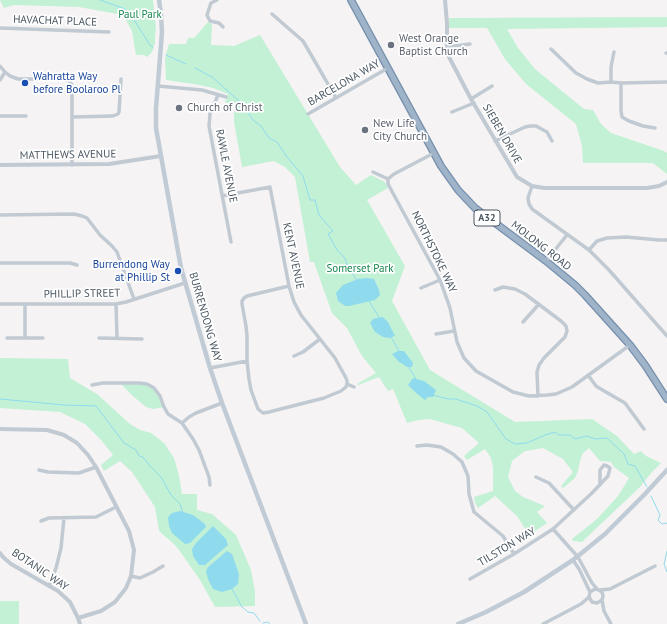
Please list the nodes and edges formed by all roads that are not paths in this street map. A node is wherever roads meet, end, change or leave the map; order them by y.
1 (158, 0) edge
2 (217, 0) edge
3 (351, 0) edge
4 (445, 0) edge
5 (272, 14) dead end
6 (223, 26) dead end
7 (0, 28) edge
8 (109, 32) dead end
9 (470, 44) dead end
10 (447, 47) junction
11 (552, 49) dead end
12 (614, 52) dead end
13 (0, 66) edge
14 (388, 68) junction
15 (5, 72) junction
16 (121, 79) dead end
17 (0, 80) edge
18 (611, 82) junction
19 (667, 82) edge
20 (621, 83) junction
21 (158, 86) junction
22 (492, 86) dead end
23 (218, 95) junction
24 (226, 97) dead end
25 (336, 98) junction
26 (472, 101) junction
27 (452, 112) dead end
28 (308, 114) dead end
29 (0, 116) edge
30 (26, 116) dead end
31 (72, 117) junction
32 (655, 128) dead end
33 (495, 141) junction
34 (552, 141) dead end
35 (434, 153) junction
36 (161, 156) junction
37 (0, 165) edge
38 (72, 165) junction
39 (373, 172) dead end
40 (388, 179) junction
41 (667, 182) edge
42 (532, 186) junction
43 (222, 196) junction
44 (0, 215) edge
45 (567, 235) junction
46 (667, 240) edge
47 (231, 242) dead end
48 (589, 250) junction
49 (546, 261) junction
50 (0, 263) edge
51 (77, 265) dead end
52 (440, 280) junction
53 (186, 283) junction
54 (288, 286) junction
55 (421, 288) dead end
56 (495, 290) dead end
57 (134, 299) junction
58 (0, 304) edge
59 (25, 304) junction
60 (116, 304) junction
61 (539, 304) junction
62 (523, 322) dead end
63 (454, 331) junction
64 (436, 334) dead end
65 (667, 336) edge
66 (7, 338) dead end
67 (25, 338) junction
68 (43, 338) dead end
69 (99, 338) dead end
70 (117, 338) junction
71 (142, 339) dead end
72 (320, 339) junction
73 (630, 345) junction
74 (294, 356) dead end
75 (247, 361) junction
76 (210, 368) junction
77 (588, 375) junction
78 (92, 384) dead end
79 (347, 384) junction
80 (354, 387) dead end
81 (538, 396) junction
82 (667, 399) edge
83 (222, 403) junction
84 (182, 423) junction
85 (644, 428) dead end
86 (0, 429) edge
87 (417, 446) dead end
88 (96, 467) junction
89 (39, 470) dead end
90 (667, 470) edge
91 (536, 477) dead end
92 (210, 485) dead end
93 (600, 485) junction
94 (116, 507) junction
95 (574, 510) junction
96 (64, 518) junction
97 (41, 521) dead end
98 (553, 529) junction
99 (514, 554) junction
100 (1, 556) edge
101 (578, 557) junction
102 (573, 560) junction
103 (163, 566) dead end
104 (654, 566) dead end
105 (131, 576) junction
106 (470, 579) dead end
107 (49, 586) junction
108 (610, 589) junction
109 (599, 590) junction
110 (590, 592) junction
111 (603, 596) junction
112 (589, 597) junction
113 (602, 600) junction
114 (594, 603) junction
115 (581, 604) junction
116 (604, 611) junction
117 (78, 618) junction
118 (80, 624) edge
119 (306, 624) edge
120 (458, 624) edge
121 (543, 624) edge
122 (611, 624) edge

1 - 21 main road, BURRENDONG WAY
2 - 6 street
3 - 14 highway, MOLONG ROAD / A32
4 - 10 street, SIEBEN DRIVE
5 - 25 street
7 - 8 street, HAVACHAT PLACE
9 - 10 street
10 - 26 street, SIEBEN DRIVE
11 - 18 street
12 - 18 street
13 - 15 street
14 - 25 street, BARCELONA WAY
14 - 35 highway, MOLONG ROAD / A32
15 - 17 street
15 - 31 street
16 - 31 street
18 - 20 street
19 - 20 street
20 - 32 street
21 - 23 street
21 - 36 main road, BURRENDONG WAY
22 - 26 street
23 - 24 street
23 - 43 street, RAWLE AVENUE
25 - 28 street, BARCELONA WAY
26 - 27 street
26 - 33 street, SIEBEN DRIVE
29 - 30 street
31 - 38 street
33 - 34 street
33 - 42 street, SIEBEN DRIVE
35 - 40 street
35 - 49 highway, MOLONG ROAD / A32
36 - 38 street, MATTHEWS AVENUE
36 - 53 main road, BURRENDONG WAY
37 - 38 street, MATTHEWS AVENUE
39 - 40 street
40 - 52 street, NORTHSTOKE WAY
41 - 42 street
42 - 45 street
43 - 47 street, RAWLE AVENUE
43 - 54 street, KENT AVENUE
44 - 57 street
45 - 48 street
45 - 49 street
46 - 48 street
48 - 65 street
49 - 73 highway, MOLONG ROAD / A32
50 - 51 street
52 - 55 street
52 - 63 street, NORTHSTOKE WAY
53 - 57 street, PHILLIP STREET
53 - 76 main road, BURRENDONG WAY
54 - 72 street, KENT AVENUE
54 - 75 street
56 - 61 street
57 - 60 street, PHILLIP STREET
58 - 59 street, PHILLIP STREET
59 - 60 street, PHILLIP STREET
59 - 67 street
60 - 70 street
61 - 62 street
61 - 81 street
63 - 64 street
63 - 81 street, NORTHSTOKE WAY
66 - 67 street
67 - 68 street
69 - 70 street
70 - 71 street
72 - 74 street
72 - 79 street, KENT AVENUE
73 - 77 street, NORTHSTOKE WAY
73 - 82 highway, MOLONG ROAD / A32
75 - 76 street
75 - 79 street
76 - 83 main road, BURRENDONG WAY
77 - 81 street, NORTHSTOKE WAY
77 - 85 street
78 - 84 street
79 - 80 street
83 - 84 street
83 - 119 main road, BURRENDONG WAY
84 - 92 street
86 - 88 street
87 - 99 street
88 - 89 street
88 - 94 street
90 - 101 main road
91 - 95 street
93 - 93 street, TILSTON WAY
93 - 95 street, TILSTON WAY
94 - 96 street
94 - 105 street
95 - 98 street, TILSTON WAY
96 - 97 street
96 - 107 street
98 - 99 street, TILSTON WAY
98 - 101 street, TILSTON WAY
99 - 106 street, TILSTON WAY
100 - 107 street, BOTANIC WAY
101 - 102 main road
101 - 109 street, TILSTON WAY
102 - 110 street
102 - 120 main road
103 - 105 street
104 - 108 street
105 - 117 street
107 - 117 street, BOTANIC WAY
108 - 109 street
108 - 111 street
109 - 110 street
109 - 111 street
110 - 112 street
111 - 113 street
112 - 114 street
112 - 115 street
113 - 114 street
113 - 116 street
114 - 115 street
114 - 116 street
115 - 121 street
116 - 122 street
117 - 118 street, BOTANIC WAY

